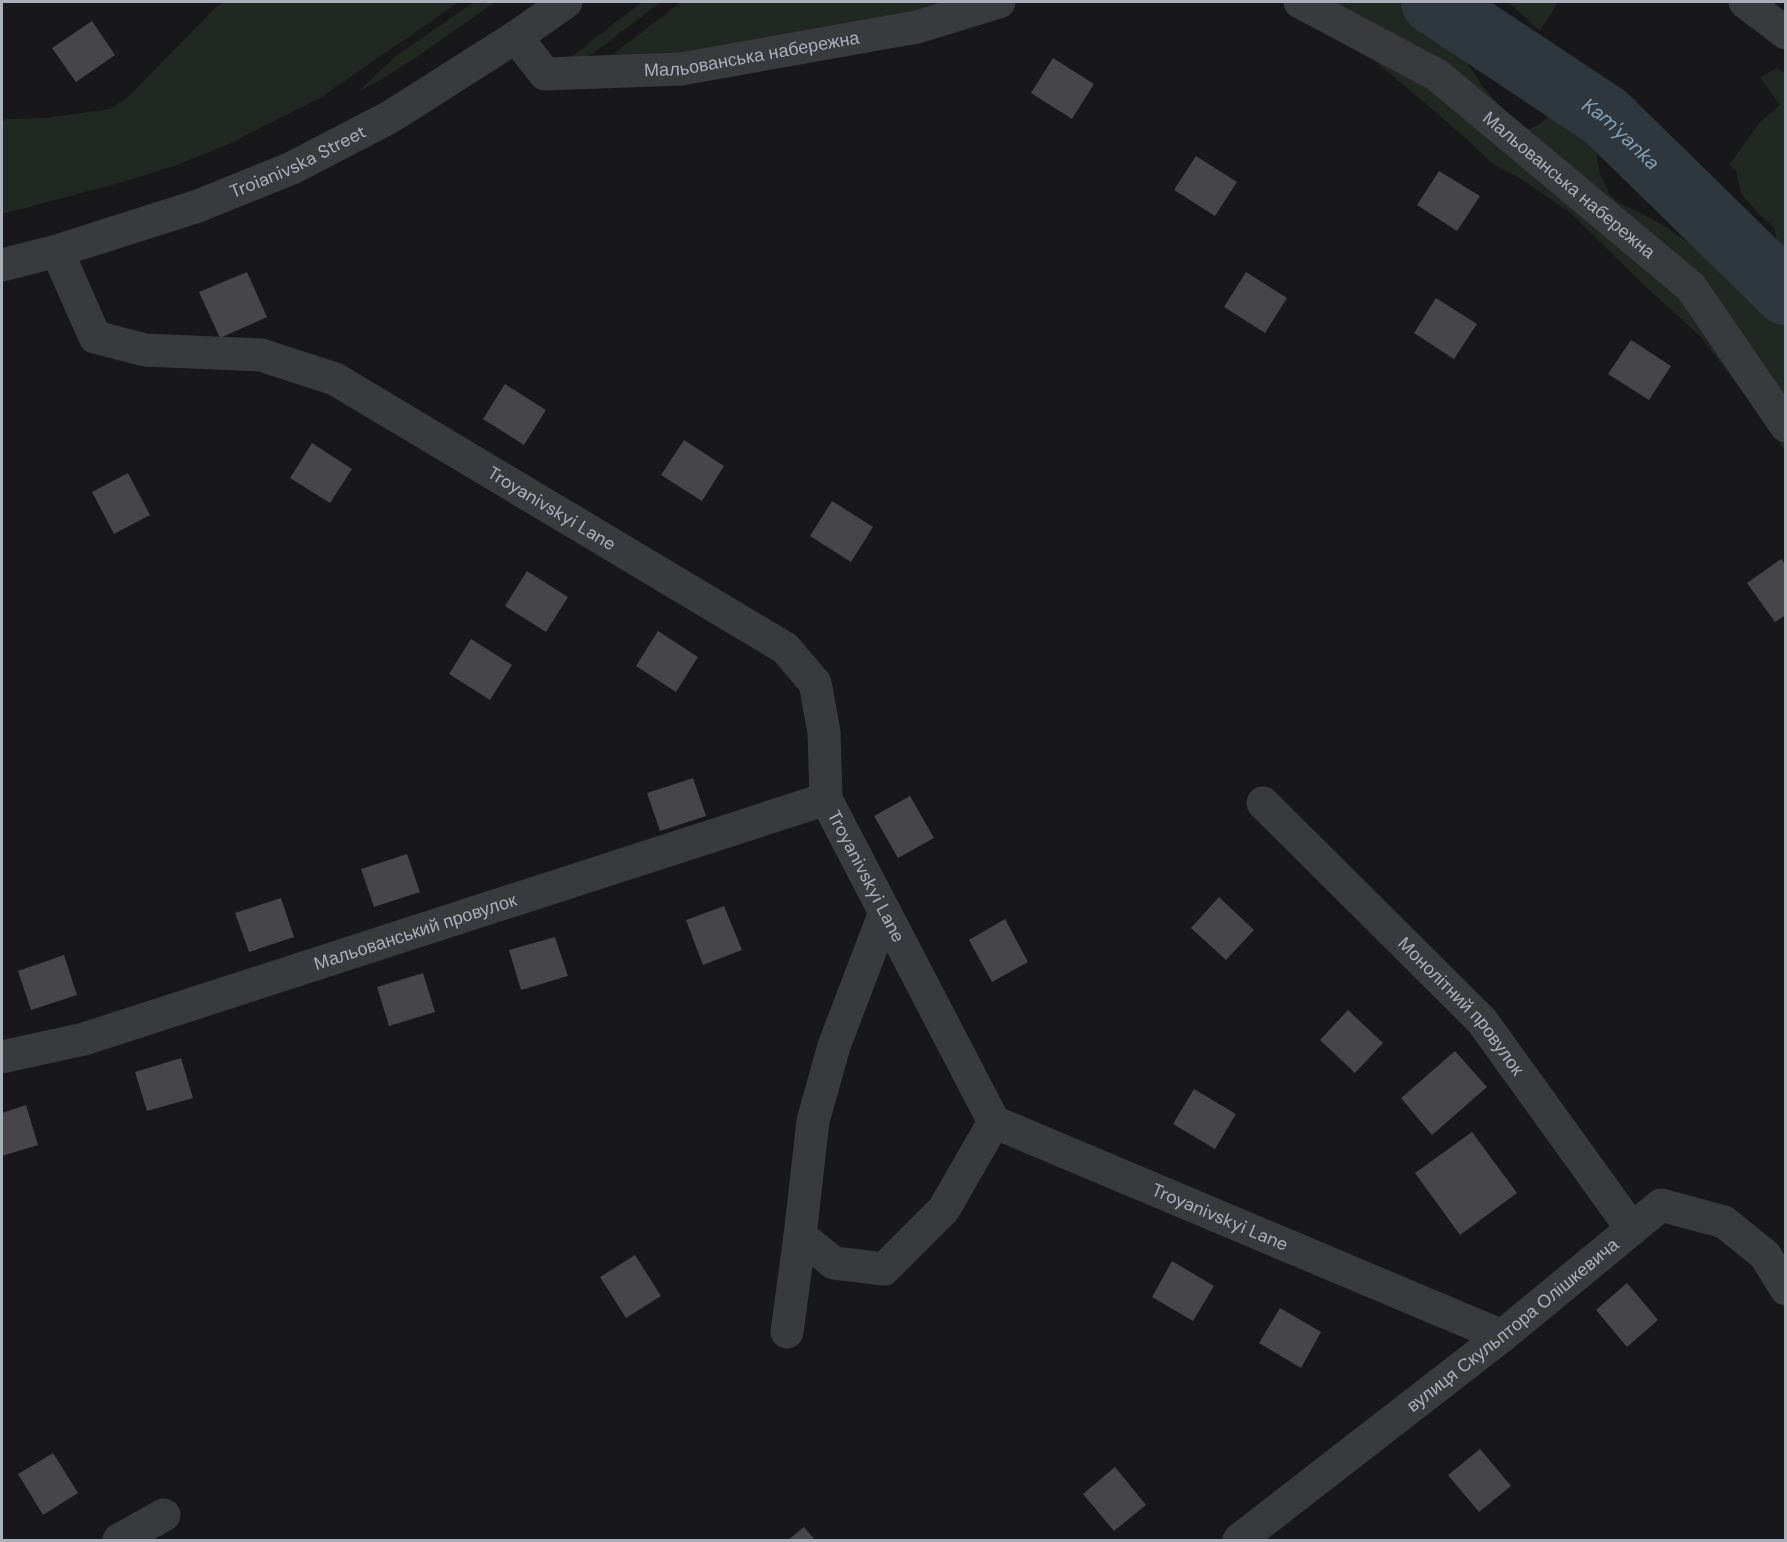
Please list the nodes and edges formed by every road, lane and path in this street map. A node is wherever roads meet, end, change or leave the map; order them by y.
1 (566, 2) edge
2 (999, 2) edge
3 (1300, 2) edge
4 (1745, 2) edge
5 (1785, 33) edge
6 (516, 37) junction
7 (57, 251) junction
8 (2, 265) edge
9 (1785, 426) edge
10 (826, 799) junction
11 (1263, 803) dead end
12 (885, 912) junction
13 (2, 1057) edge
14 (994, 1122) junction
15 (1632, 1229) junction
16 (800, 1236) junction
17 (1785, 1289) edge
18 (787, 1332) dead end
19 (1502, 1336) junction
20 (164, 1515) dead end
21 (119, 1540) edge
22 (1239, 1540) edge

1 - 6 street, Troianivska Street
2 - 6 street, Мальованська набережна
3 - 9 street, Мальованська набережна
4 - 5 street
6 - 7 street, Troianivska Street
7 - 8 street, Troianivska Street
7 - 10 street, Troyanivskyi Lane
10 - 12 street, Troyanivskyi Lane
10 - 13 street, Мальованський провулок
11 - 15 street, Монолітний провулок
12 - 14 street, Troyanivskyi Lane
12 - 16 street
14 - 16 street
14 - 19 street, Troyanivskyi Lane
15 - 17 street, вулиця Скульптора Олішкевича
15 - 19 street, вулиця Скульптора Олішкевича
16 - 18 street
19 - 22 street, вулиця Скульптора Олішкевича
20 - 21 street

